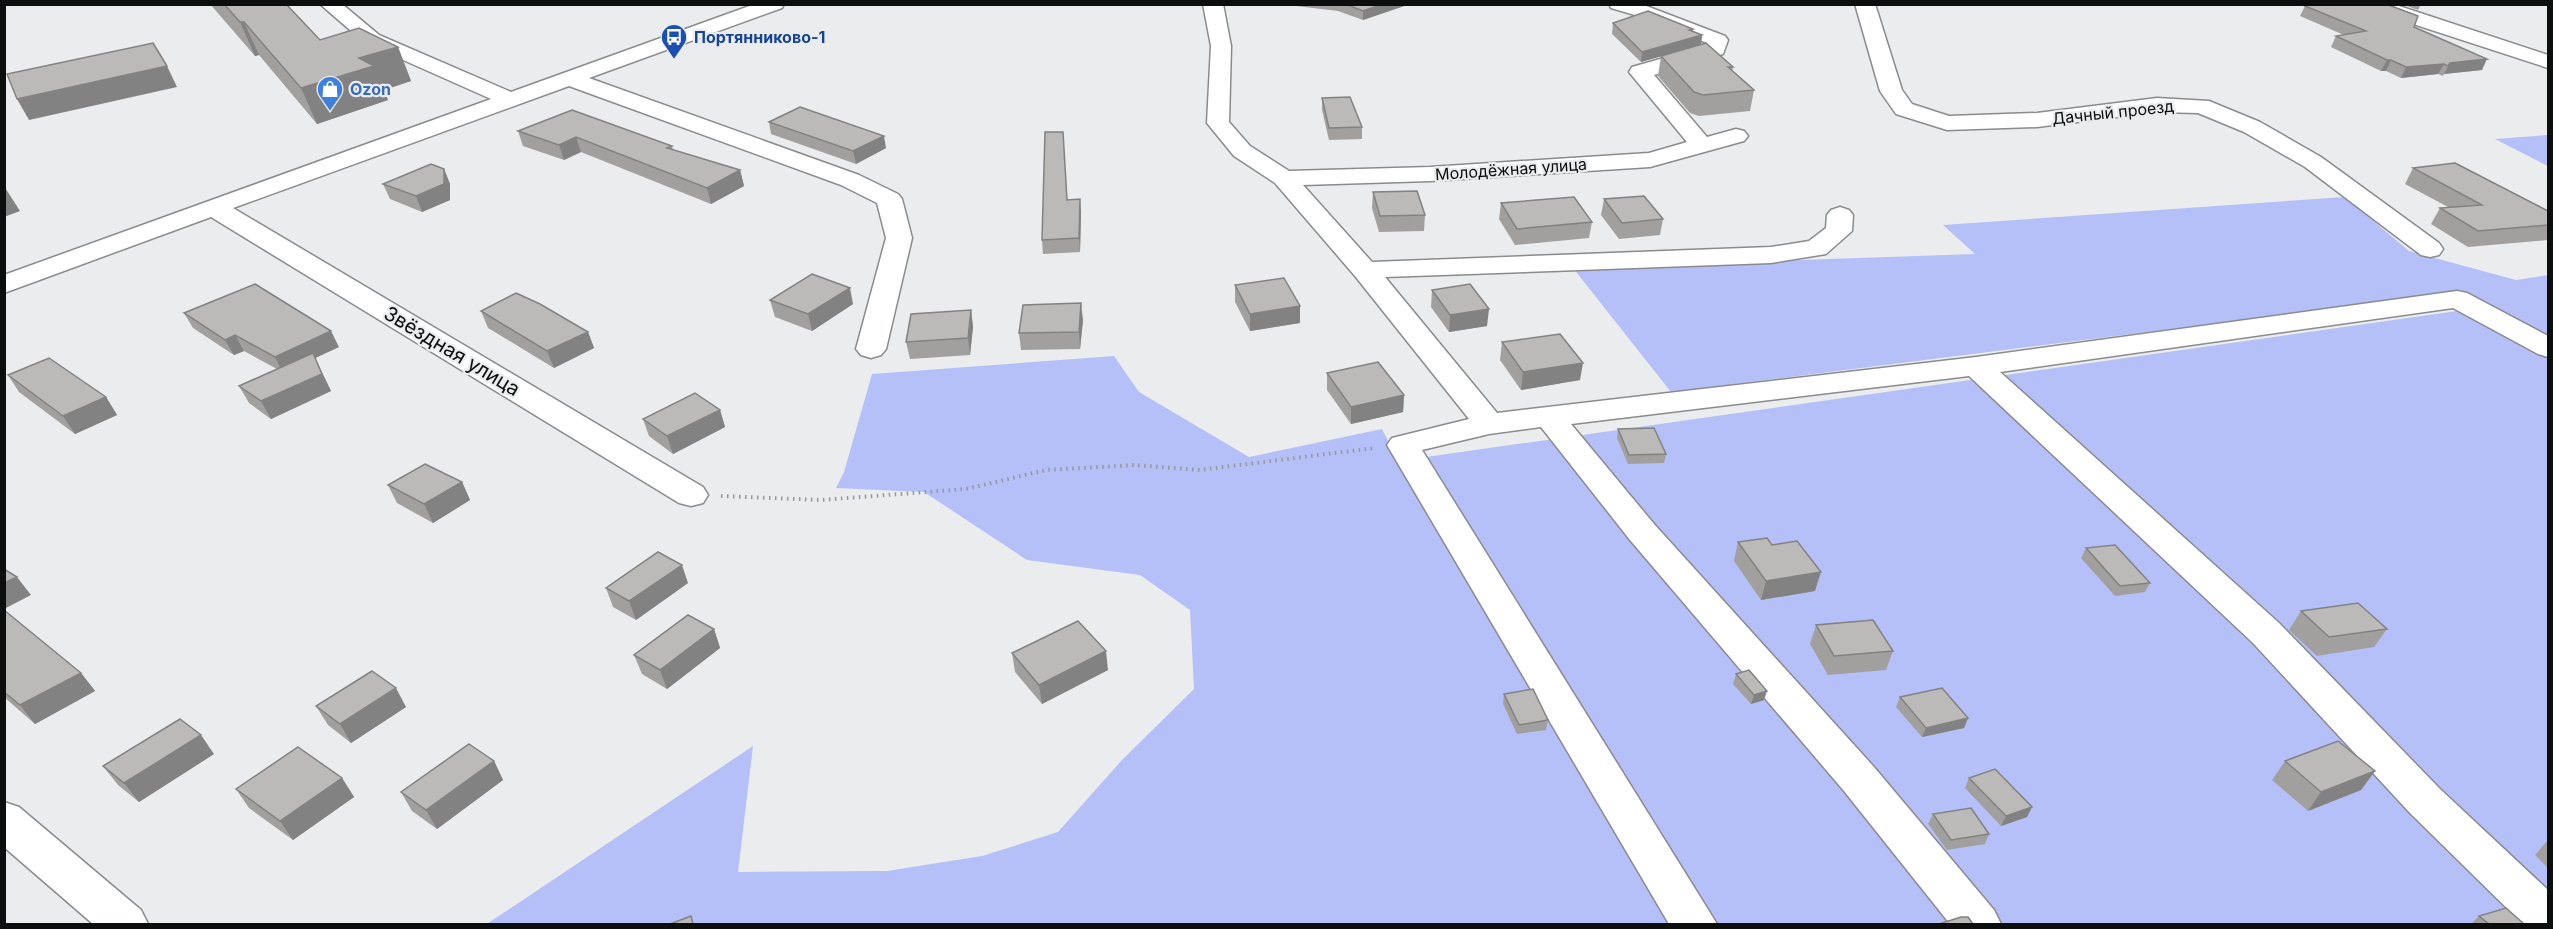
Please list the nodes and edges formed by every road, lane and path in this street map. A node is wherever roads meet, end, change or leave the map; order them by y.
1 (329, 4) edge
2 (775, 4) edge
3 (1213, 4) edge
4 (1618, 4) edge
5 (1865, 4) edge
6 (2371, 4) edge
7 (2548, 62) edge
8 (572, 79) junction
9 (511, 100) junction
10 (1736, 136) dead end
11 (1702, 146) junction
12 (1284, 178) junction
13 (213, 207) junction
14 (1840, 215) dead end
15 (2430, 249) dead end
16 (1365, 270) junction
17 (4, 285) edge
18 (2548, 348) edge
19 (872, 349) dead end
20 (1976, 366) junction
21 (1549, 417) junction
22 (1489, 424) junction
23 (1403, 445) junction
24 (691, 495) joint
25 (4, 820) edge
26 (2548, 920) edge
27 (124, 924) edge
28 (1694, 924) edge
29 (1978, 924) edge

1 - 9 street
2 - 8 street
3 - 12 street
4 - 11 street
5 - 15 street, Дачный проезд
6 - 7 street
8 - 9 street
8 - 19 street
9 - 13 street
10 - 11 street, Молодёжная улица
11 - 12 street, Молодёжная улица
12 - 16 street
13 - 17 street
13 - 24 street, Звёздная улица
14 - 16 street
16 - 22 street
18 - 20 street
20 - 21 street
20 - 26 street
21 - 22 street
21 - 29 street
22 - 23 street
23 - 24 path
23 - 28 street
25 - 27 street

